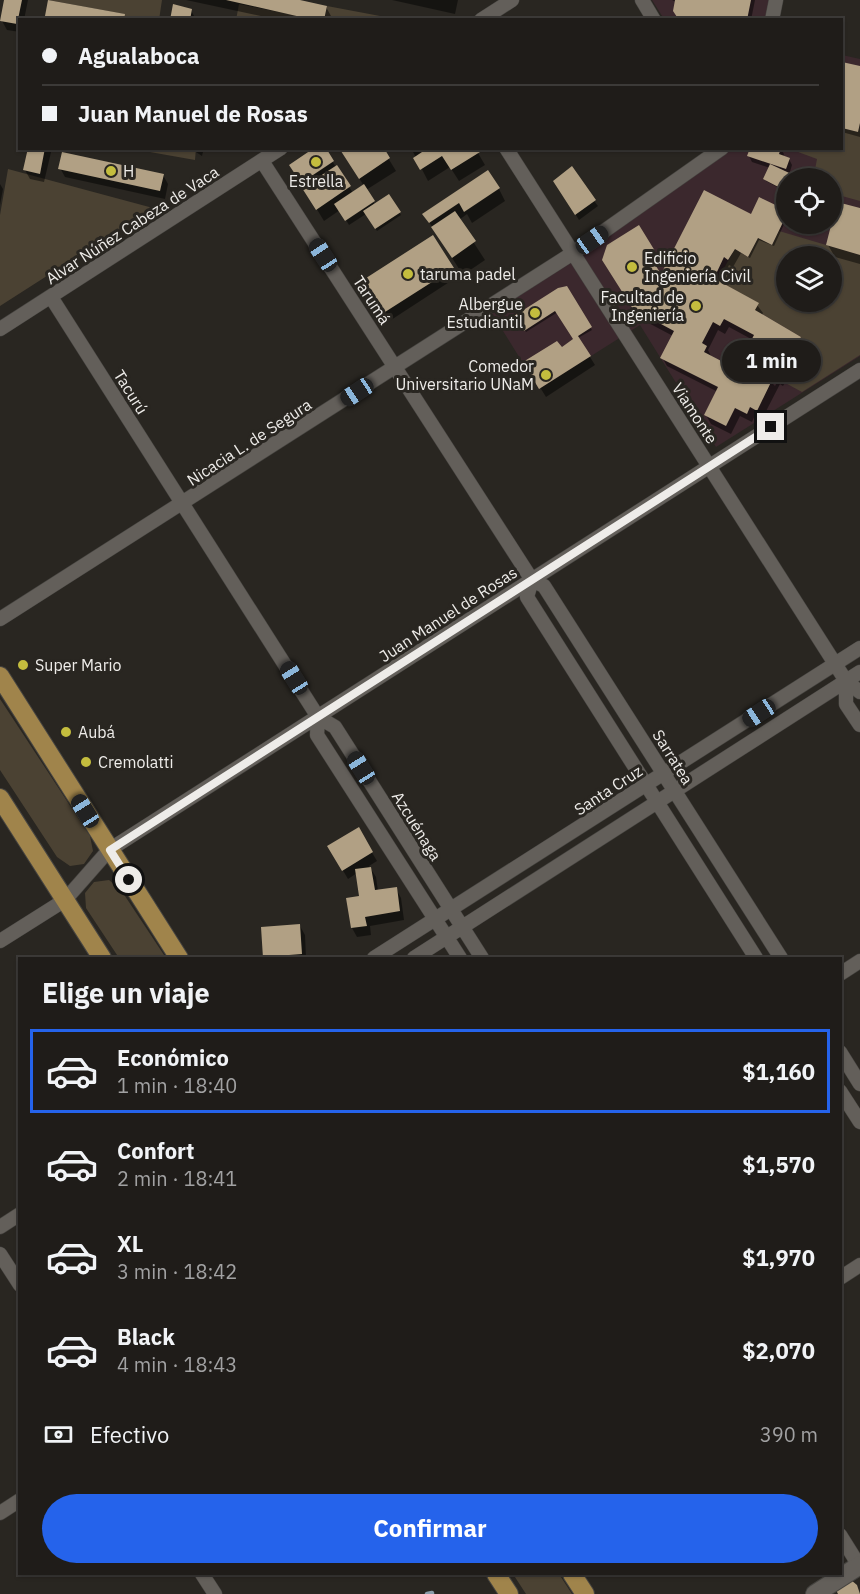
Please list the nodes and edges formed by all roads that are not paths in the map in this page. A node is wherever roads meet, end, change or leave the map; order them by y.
1 (512, 0) edge
2 (642, 0) edge
3 (776, 0) edge
4 (484, 18) edge
5 (653, 18) edge
6 (772, 18) edge
7 (278, 150) edge
8 (507, 150) edge
9 (719, 150) edge
10 (262, 161) junction
11 (573, 253) junction
12 (51, 297) junction
13 (0, 330) edge
14 (396, 367) junction
15 (860, 370) edge
16 (709, 467) junction
17 (182, 504) junction
18 (532, 580) junction
19 (0, 619) edge
20 (860, 648) edge
21 (835, 664) junction
22 (860, 672) edge
23 (0, 676) edge
24 (846, 681) junction
25 (860, 692) edge
26 (318, 717) junction
27 (860, 725) edge
28 (664, 774) junction
29 (646, 785) junction
30 (674, 791) junction
31 (0, 798) edge
32 (657, 802) junction
33 (110, 850) junction
34 (65, 900) junction
35 (451, 910) junction
36 (435, 919) junction
37 (462, 927) junction
38 (447, 938) junction
39 (0, 941) edge
40 (101, 957) edge
41 (178, 957) edge
42 (376, 957) edge
43 (416, 957) edge
44 (459, 957) edge
45 (481, 957) edge
46 (755, 957) edge
47 (780, 957) edge
48 (860, 961) edge
49 (842, 973) edge
50 (842, 1055) edge
51 (860, 1084) edge
52 (842, 1094) edge
53 (860, 1122) edge
54 (18, 1215) edge
55 (0, 1227) edge
56 (0, 1254) edge
57 (860, 1265) edge
58 (842, 1277) edge
59 (18, 1282) edge
60 (18, 1501) edge
61 (0, 1513) edge
62 (842, 1538) edge
63 (860, 1566) edge
64 (203, 1575) edge
65 (497, 1575) edge
66 (573, 1575) edge
67 (215, 1594) edge
68 (509, 1594) edge
69 (585, 1594) edge
70 (815, 1594) edge

1 - 4 street
2 - 5 street
3 - 6 street
7 - 10 street, Alvar Núñez Cabeza de Vaca
8 - 11 street, Viamonte
9 - 11 street, Nicacia L. de Segura
10 - 12 street, Alvar Núñez Cabeza de Vaca
10 - 14 street, Tarumá
11 - 14 street, Nicacia L. de Segura
11 - 16 street, Viamonte
12 - 13 street, Alvar Núñez Cabeza de Vaca
12 - 17 street, Tacurú
14 - 17 street, Nicacia L. de Segura
14 - 18 street, Sarratea
15 - 16 street, Juan Manuel de Rosas
16 - 18 street, Juan Manuel de Rosas
16 - 21 street, Viamonte
17 - 19 street, Nicacia L. de Segura
17 - 26 street, Azcuénaga
18 - 26 street, Juan Manuel de Rosas
18 - 28 street, Sarratea
18 - 29 street, Sarratea
20 - 21 street, Santa Cruz
21 - 24 street, Viamonte
21 - 28 street, Santa Cruz
22 - 24 street
23 - 33 main road
24 - 25 street, Viamonte
24 - 27 street, Viamonte
24 - 30 street
26 - 33 street, Juan Manuel de Rosas
26 - 35 street, Azcuénaga
26 - 36 street, Azcuénaga
28 - 29 street, Santa Cruz
28 - 30 street, Sarratea
29 - 32 street, Sarratea
29 - 35 street, Santa Cruz
30 - 32 street
30 - 47 street, Sarratea
31 - 34 main road
32 - 37 street
32 - 46 street, Sarratea
33 - 34 street, Juan Manuel de Rosas
33 - 41 main road
34 - 39 street, Juan Manuel de Rosas
34 - 40 main road
35 - 36 street, Santa Cruz
35 - 37 street, Azcuénaga
36 - 38 street, Azcuénaga
36 - 42 street, Santa Cruz
37 - 38 street
37 - 45 street, Azcuénaga
38 - 43 street
38 - 44 street, Azcuénaga
48 - 49 street
50 - 51 street
52 - 53 street
54 - 55 street
56 - 59 street
57 - 58 street
60 - 61 street
62 - 63 street
63 - 70 street
64 - 67 street
65 - 68 main road
66 - 69 main road

